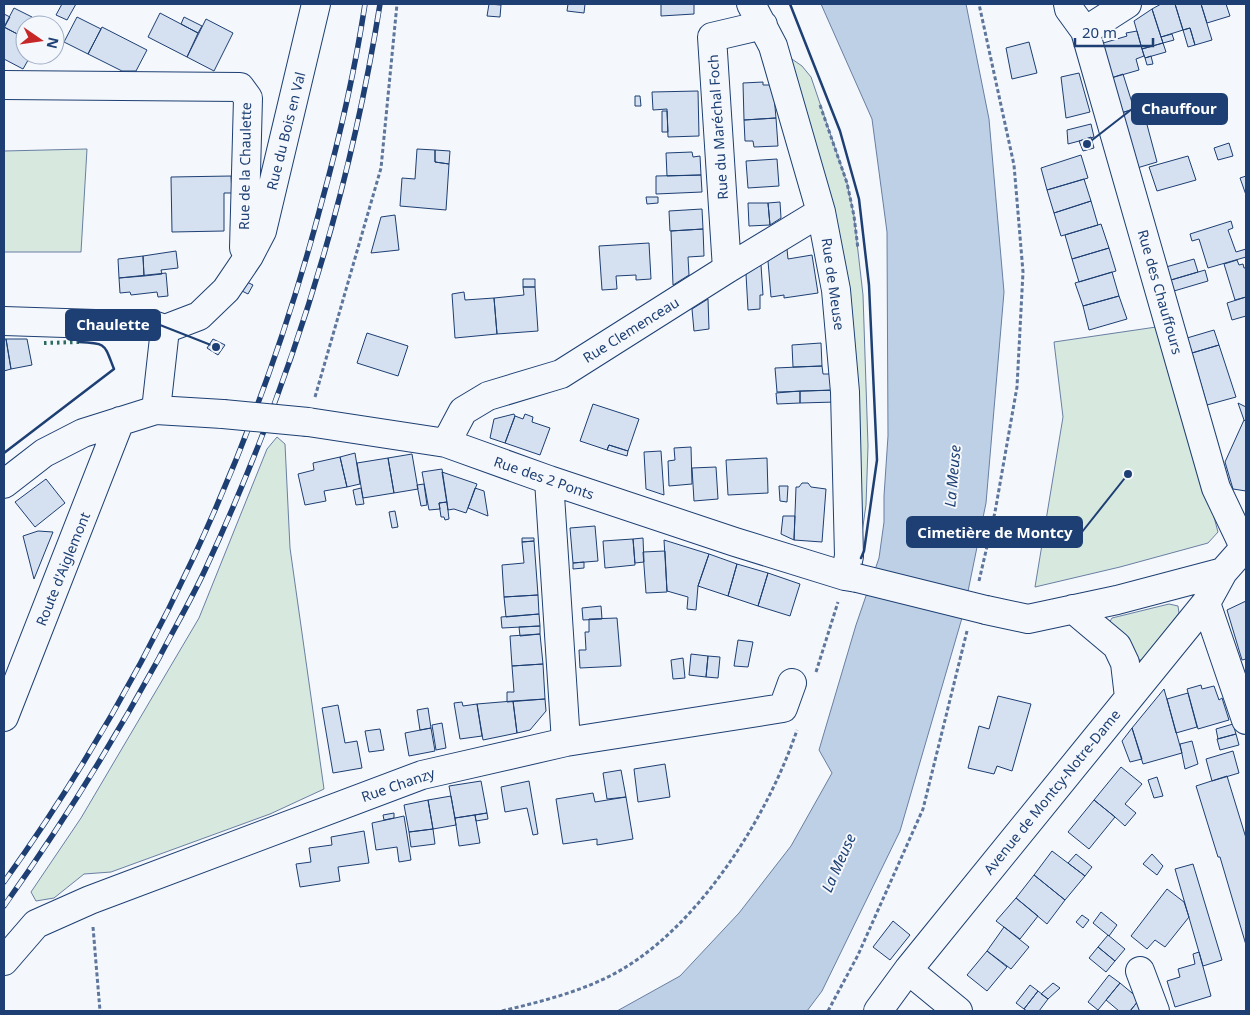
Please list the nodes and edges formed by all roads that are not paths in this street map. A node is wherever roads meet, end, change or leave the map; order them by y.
1 (316, 4) edge
2 (1068, 4) edge
3 (1127, 4) edge
4 (757, 14) edge
5 (1085, 31) junction
6 (4, 70) edge
7 (4, 85) edge
8 (31, 85) junction
9 (821, 212) junction
10 (249, 256) junction
11 (727, 269) junction
12 (4, 321) edge
13 (165, 329) junction
14 (156, 410) junction
15 (120, 421) junction
16 (446, 443) junction
17 (548, 480) junction
18 (4, 484) edge
19 (1246, 548) edge
20 (1223, 572) junction
21 (851, 577) junction
22 (1206, 602) junction
23 (1074, 609) junction
24 (803, 681) road end
25 (1129, 697) junction
26 (4, 717) edge
27 (1246, 720) edge
28 (566, 742) junction
29 (4, 961) edge
30 (908, 970) junction
31 (1140, 971) dead end
32 (878, 1011) edge
33 (958, 1011) edge
34 (1155, 1011) edge

1 - 10 street, Rue du Bois en Val
2 - 5 street
3 - 5 street
4 - 9 street, Rue de Meuse
4 - 11 street, Rue du Maréchal Foch
5 - 19 street, Rue des Chauffours
6 - 8 street
7 - 8 street, Rue de la Chaulette
8 - 10 street, Rue de la Chaulette
9 - 11 street, Rue Clemenceau
9 - 21 street, Rue de Meuse
10 - 13 street
11 - 16 street, Rue Clemenceau
12 - 13 street
13 - 14 street
14 - 15 street
14 - 16 street, Rue des 2 Ponts, bridge
15 - 18 street
15 - 26 street, Route d'Aiglemont
16 - 17 street, Rue des 2 Ponts
17 - 21 street, Rue des 2 Ponts
17 - 28 street
19 - 20 street, Avenue de Montcy-Notre-Dame
20 - 22 street, Avenue de Montcy-Notre-Dame
20 - 23 street, Rue des 2 Ponts
21 - 23 street, Rue des 2 Ponts, bridge
22 - 25 street, Avenue de Montcy-Notre-Dame
22 - 27 street
23 - 25 street
24 - 28 street, Rue Chanzy
25 - 30 street, Avenue de Montcy-Notre-Dame
28 - 29 street, Rue Chanzy
30 - 32 street, Avenue de Montcy-Notre-Dame
30 - 33 street
31 - 34 street

